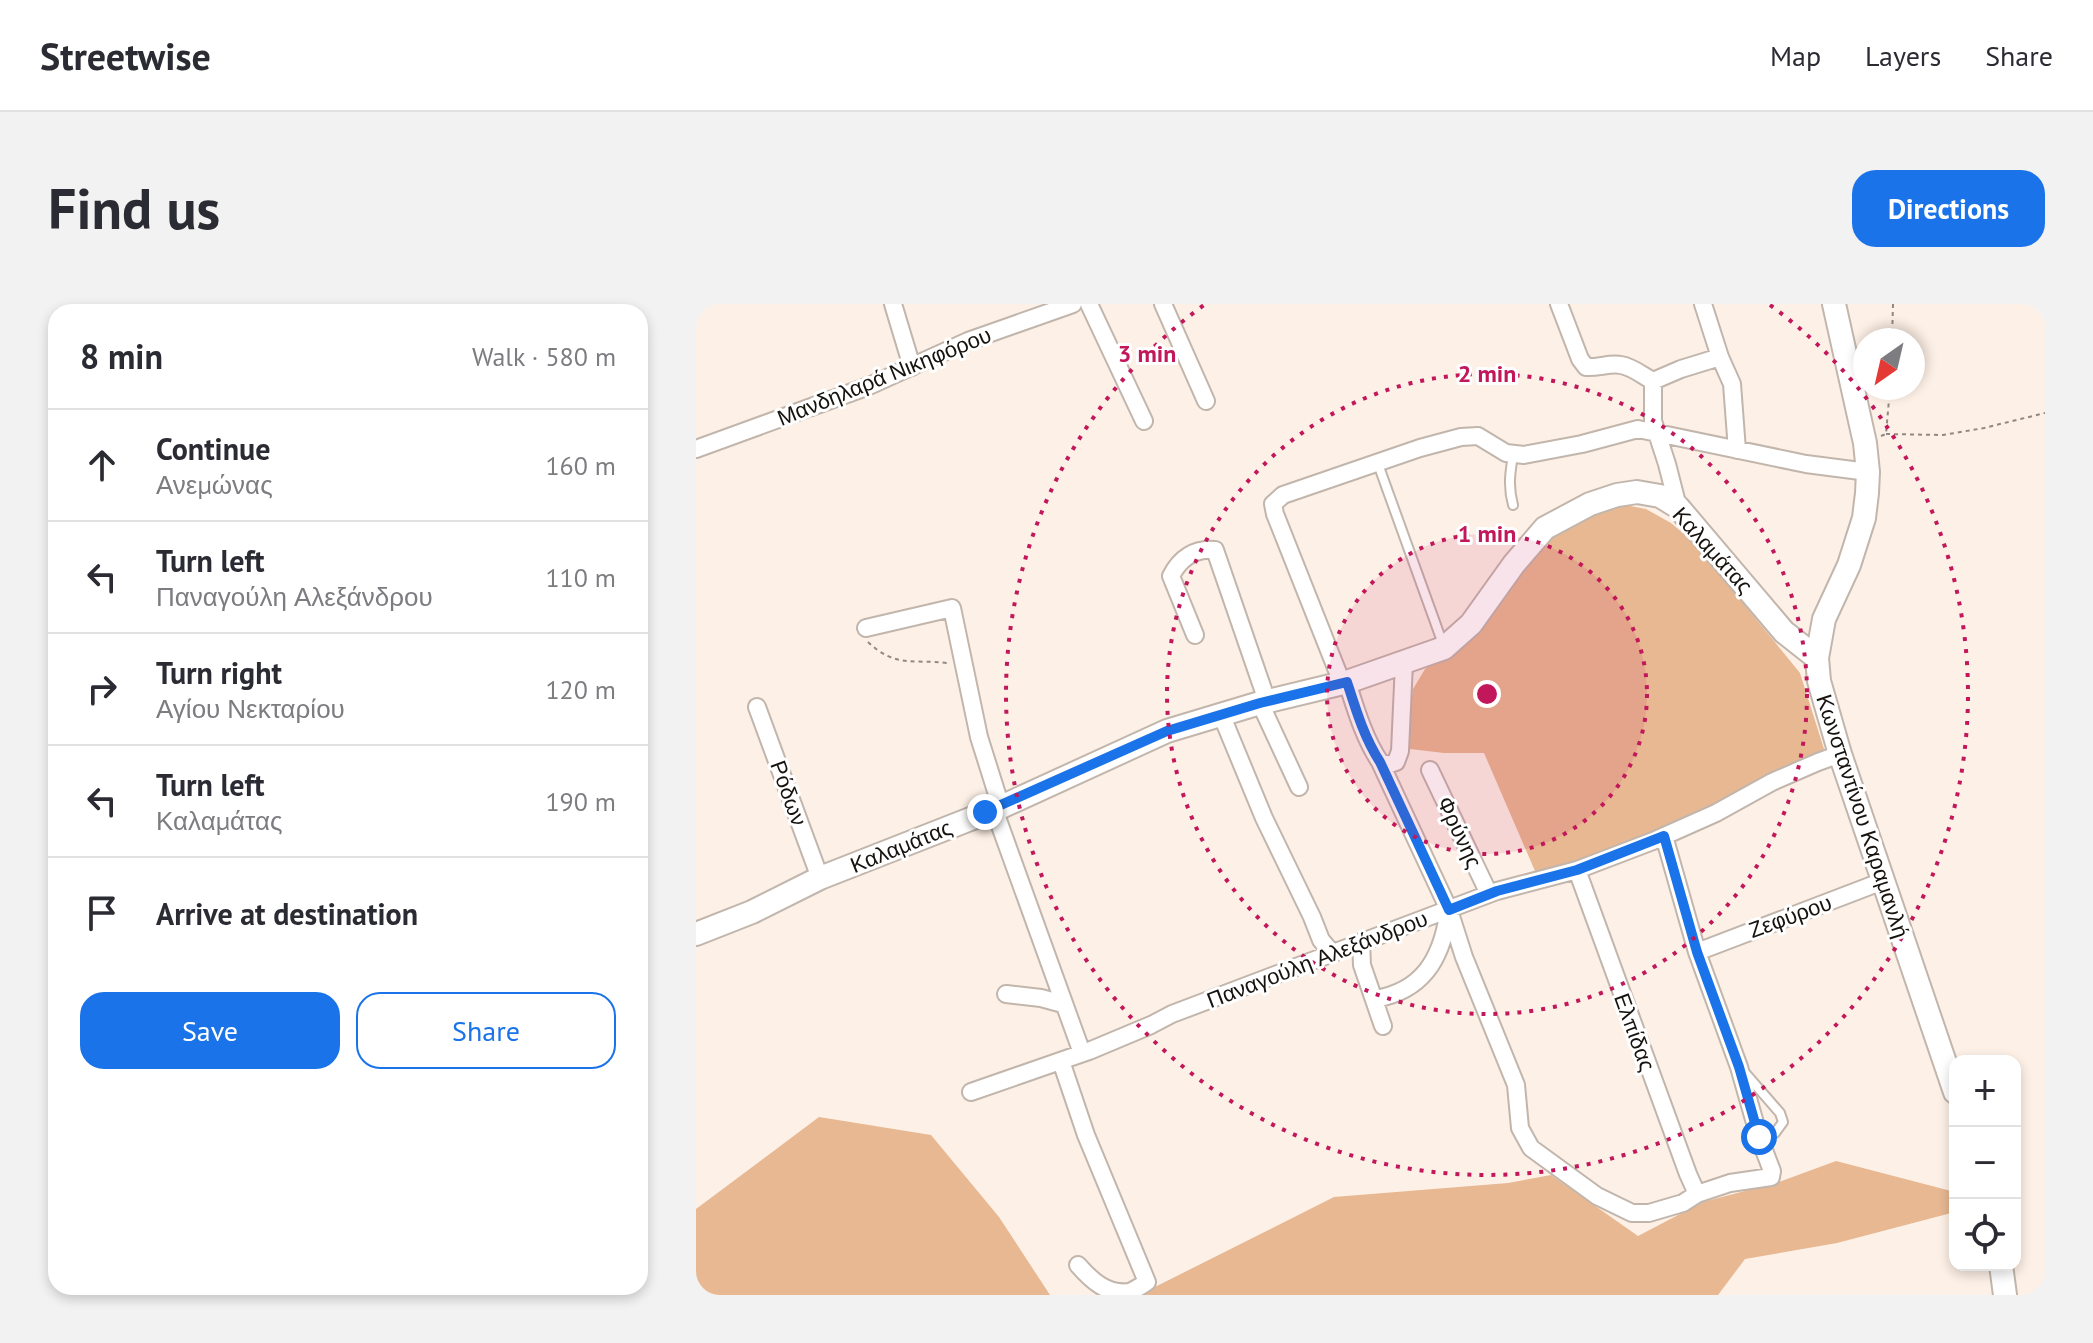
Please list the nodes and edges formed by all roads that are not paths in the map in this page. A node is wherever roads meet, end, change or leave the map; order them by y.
1 (893, 304) edge
2 (1073, 304) edge
3 (1089, 304) edge
4 (1163, 304) edge
5 (1559, 304) edge
6 (1703, 304) edge
7 (1834, 304) edge
8 (1720, 357) junction
9 (912, 367) junction
10 (1653, 381) junction
11 (1206, 401) dead end
12 (1144, 421) dead end
13 (1656, 431) junction
14 (696, 449) edge
15 (1737, 450) junction
16 (1513, 455) junction
17 (1378, 464) junction
18 (1868, 472) junction
19 (1513, 505) dead end
20 (1678, 507) junction
21 (866, 628) road end
22 (1195, 635) dead end
23 (1444, 648) junction
24 (1817, 658) junction
25 (1404, 663) junction
26 (1345, 683) junction
27 (1264, 702) junction
28 (757, 707) dead end
29 (1221, 714) junction
30 (1840, 754) junction
31 (1380, 762) junction
32 (1430, 770) dead end
33 (1299, 787) dead end
34 (997, 808) junction
35 (1664, 836) junction
36 (1577, 870) junction
37 (820, 878) junction
38 (1883, 881) junction
39 (1489, 894) junction
40 (1449, 910) junction
41 (696, 934) edge
42 (1361, 942) junction
43 (1697, 952) junction
44 (1332, 953) junction
45 (1006, 994) dead end
46 (1375, 999) junction
47 (1063, 1004) junction
48 (1383, 1026) dead end
49 (1082, 1053) junction
50 (1061, 1061) junction
51 (1739, 1067) junction
52 (1949, 1074) edge
53 (971, 1092) dead end
54 (1759, 1137) junction
55 (1697, 1194) junction
56 (1078, 1265) dead end
57 (2002, 1271) edge
58 (2005, 1295) edge

1 - 9 street
2 - 9 street, Μανδηλαρά Νικηφόρου
3 - 12 street
4 - 11 street
5 - 10 street
6 - 8 street
7 - 18 street, Κωνσταντίνου Καραμανλή
8 - 10 street
8 - 15 street
9 - 14 street, Μανδηλαρά Νικηφόρου
10 - 13 street
13 - 15 street
13 - 16 street
13 - 20 street
15 - 18 street
16 - 17 street
16 - 19 lane
17 - 23 lane
17 - 26 street
18 - 24 street, Κωνσταντίνου Καραμανλή
20 - 23 street, Καλαμάτας
20 - 24 street, Καλαμάτας
21 - 34 street
22 - 27 street
23 - 25 street, Καλαμάτας
24 - 30 street, Κωνσταντίνου Καραμανλή
25 - 26 street, Καλαμάτας
25 - 31 street
26 - 27 street, Καλαμάτας
26 - 31 street
27 - 29 street, Καλαμάτας
27 - 33 street
28 - 37 street, Ρόδων
29 - 34 street, Καλαμάτας
29 - 44 street
30 - 35 street, Παναγούλη Αλεξάνδρου
30 - 38 street, Κωνσταντίνου Καραμανλή
31 - 40 street
32 - 39 street, Φρύνης
34 - 37 street, Καλαμάτας
34 - 47 street
35 - 36 street, Παναγούλη Αλεξάνδρου
35 - 43 street
36 - 39 street, Παναγούλη Αλεξάνδρου
36 - 55 street, Ελπίδας
37 - 41 street, Καλαμάτας
38 - 43 street, Ζεφύρου
38 - 52 street, Κωνσταντίνου Καραμανλή
39 - 40 street, Παναγούλη Αλεξάνδρου
40 - 42 street, Παναγούλη Αλεξάνδρου
40 - 46 street
40 - 55 street
42 - 44 street, Παναγούλη Αλεξάνδρου
42 - 46 street
43 - 51 street
44 - 49 street, Παναγούλη Αλεξάνδρου
45 - 47 street
46 - 48 street
47 - 49 street
49 - 50 street, Παναγούλη Αλεξάνδρου
50 - 53 street, Παναγούλη Αλεξάνδρου
50 - 56 street
51 - 54 street
51 - 54 lane
54 - 55 street
57 - 58 street

